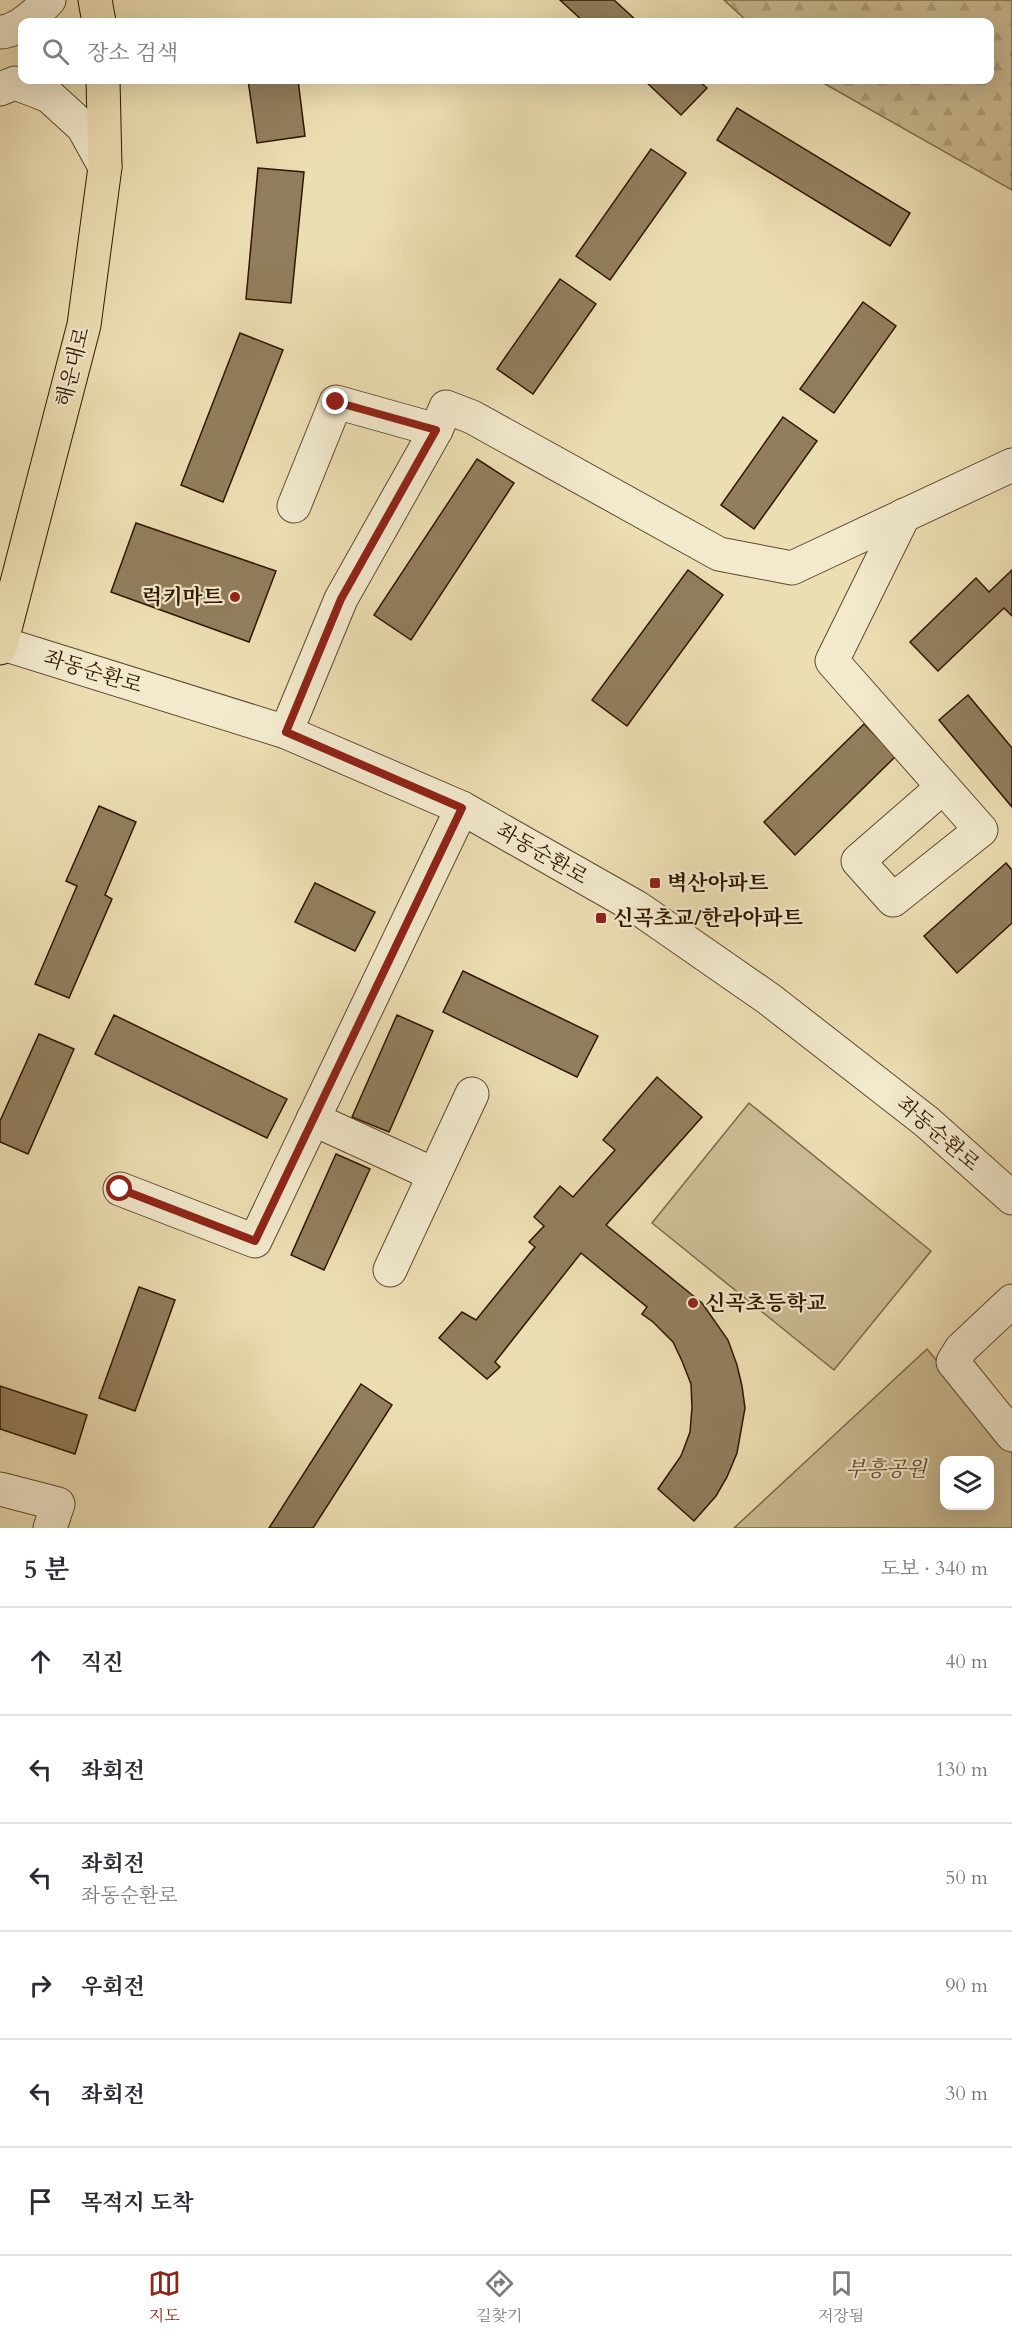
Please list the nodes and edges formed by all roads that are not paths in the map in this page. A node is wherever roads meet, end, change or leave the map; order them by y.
1 (49, 0) edge
2 (95, 0) edge
3 (29, 18) edge
4 (98, 18) edge
5 (18, 25) edge
6 (0, 32) edge
7 (5, 84) edge
8 (103, 84) edge
9 (105, 167) junction
10 (436, 430) junction
11 (1012, 465) edge
12 (294, 506) dead end
13 (904, 515) junction
14 (0, 645) edge
15 (286, 732) junction
16 (943, 788) dead end
17 (462, 808) junction
18 (472, 1094) dead end
19 (313, 1119) junction
20 (433, 1174) junction
21 (120, 1189) dead end
22 (1012, 1198) edge
23 (390, 1270) dead end
24 (1012, 1301) edge
25 (1012, 1436) edge
26 (0, 1488) edge
27 (50, 1528) edge

1 - 3 street
2 - 4 main road
5 - 6 street
7 - 9 street
8 - 9 main road, 해운대로
9 - 14 main road, 해운대로
10 - 12 street
10 - 13 street
10 - 15 street
11 - 13 street
13 - 16 street
14 - 15 street, 좌동순환로
15 - 17 street, 좌동순환로
17 - 19 street
17 - 22 street, 좌동순환로
18 - 20 street
19 - 20 street
19 - 21 street
20 - 23 street
24 - 25 street
26 - 27 street

